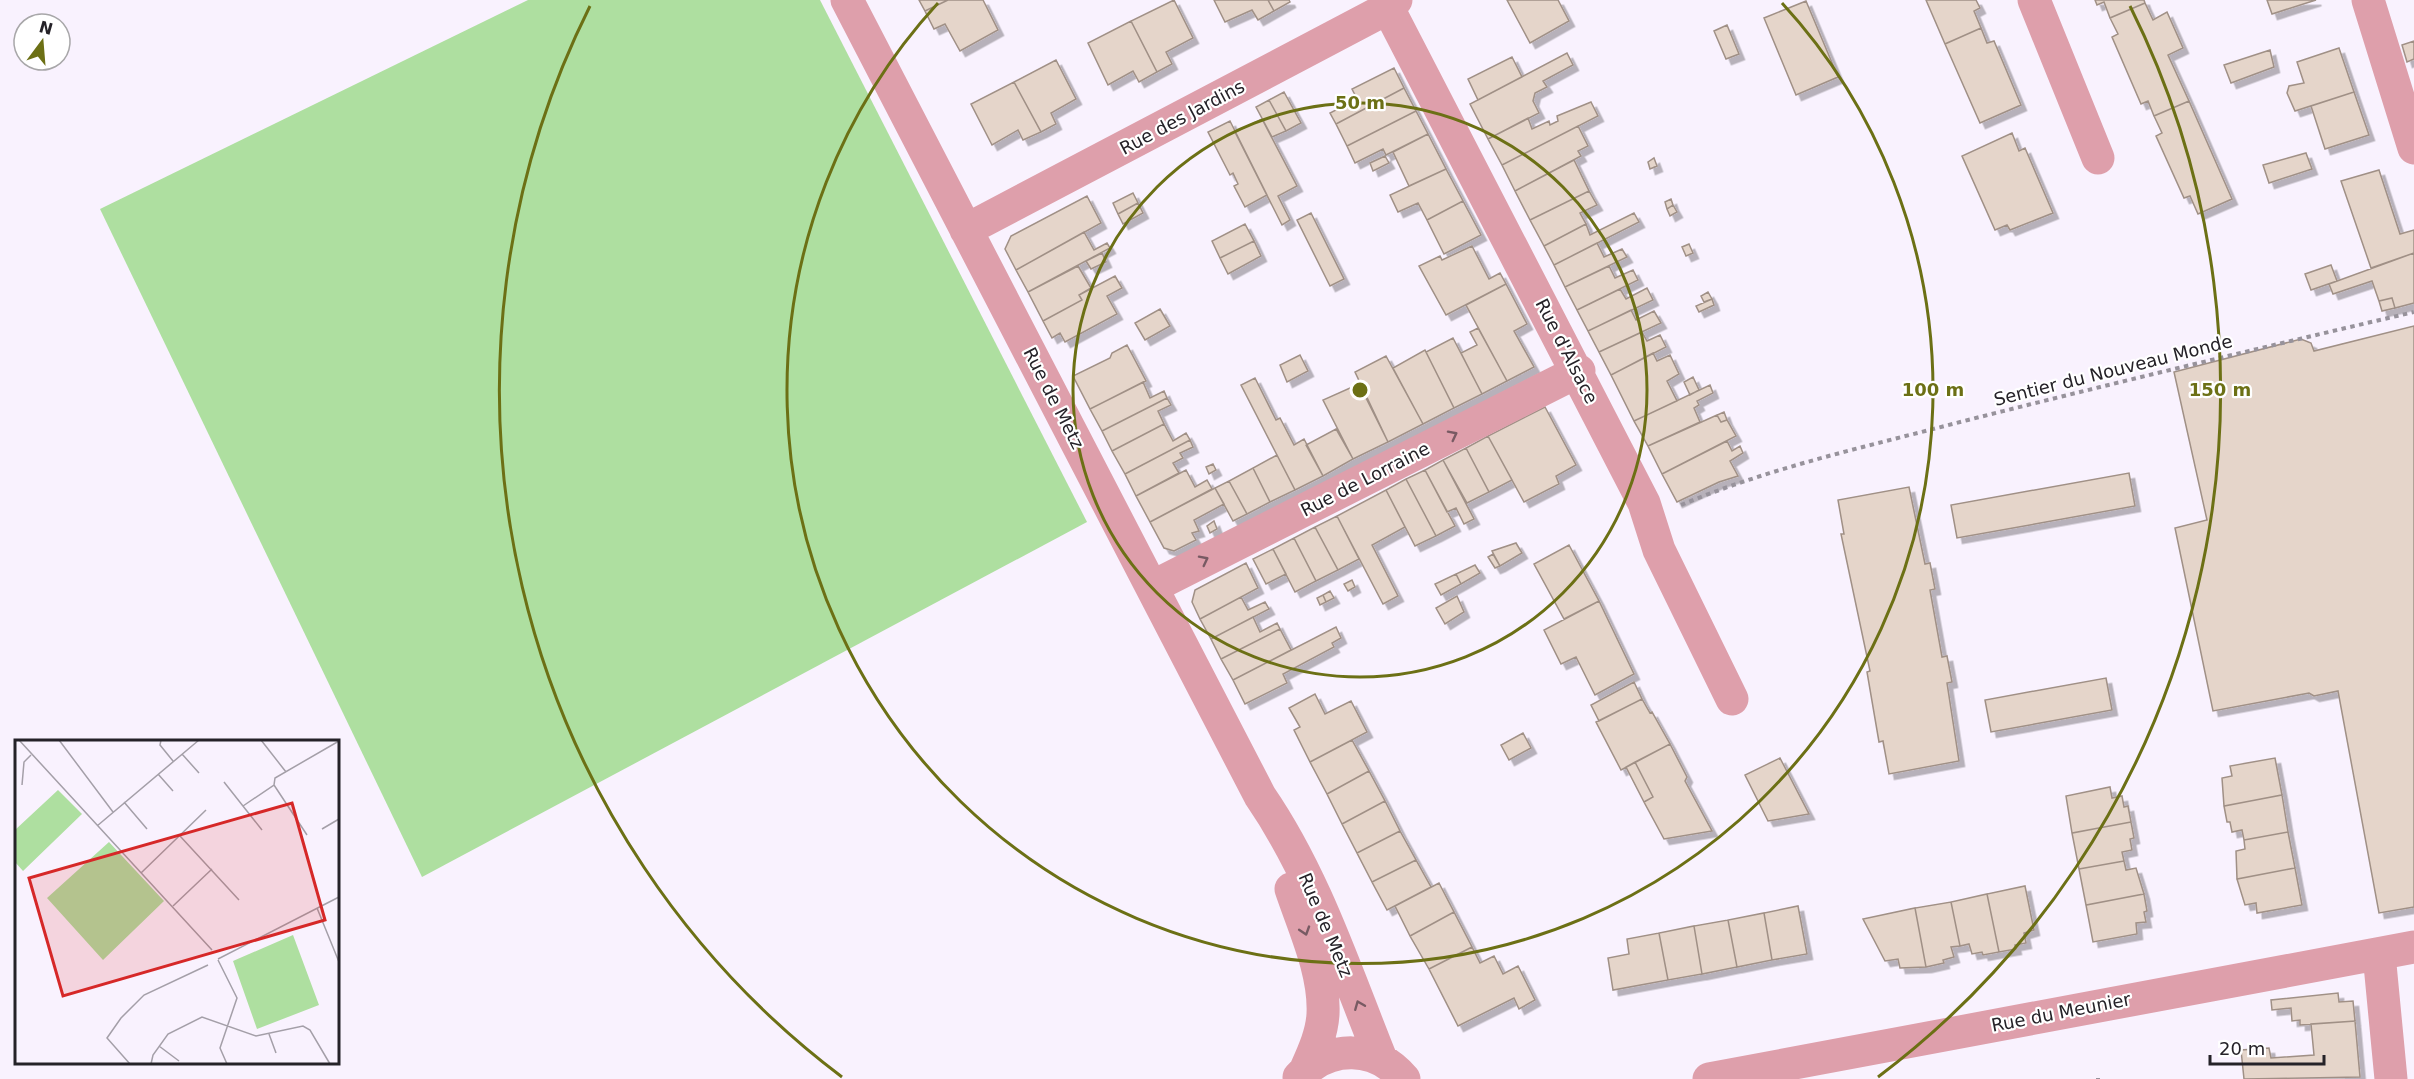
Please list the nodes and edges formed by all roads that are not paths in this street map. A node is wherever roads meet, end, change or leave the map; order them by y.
1 (847, 0) edge
2 (2034, 0) edge
3 (2368, 0) edge
4 (1392, 4) edge
5 (2414, 148) edge
6 (2098, 158) dead end
7 (966, 230) junction
8 (1578, 371) junction
9 (1152, 587) junction
10 (1732, 699) dead end
11 (1260, 796) junction
12 (2414, 947) edge
13 (2379, 954) junction
14 (1398, 1072) edge
15 (1301, 1075) edge
16 (1709, 1079) edge
17 (2391, 1079) edge

1 - 7 street, Rue de Metz
2 - 6 street
3 - 5 street
4 - 7 street, Rue des Jardins
4 - 8 street, Rue d'Alsace
7 - 9 street, Rue de Metz
9 -> 8 street, Rue de Lorraine
8 - 10 street, Rue d'Alsace
9 - 11 street, Rue de Metz
14 -> 11 street, Rue de Metz
11 -> 15 street, Rue de Metz
12 - 13 street, Rue du Meunier
13 - 16 street, Rue du Meunier
13 - 17 street
14 - 15 street

